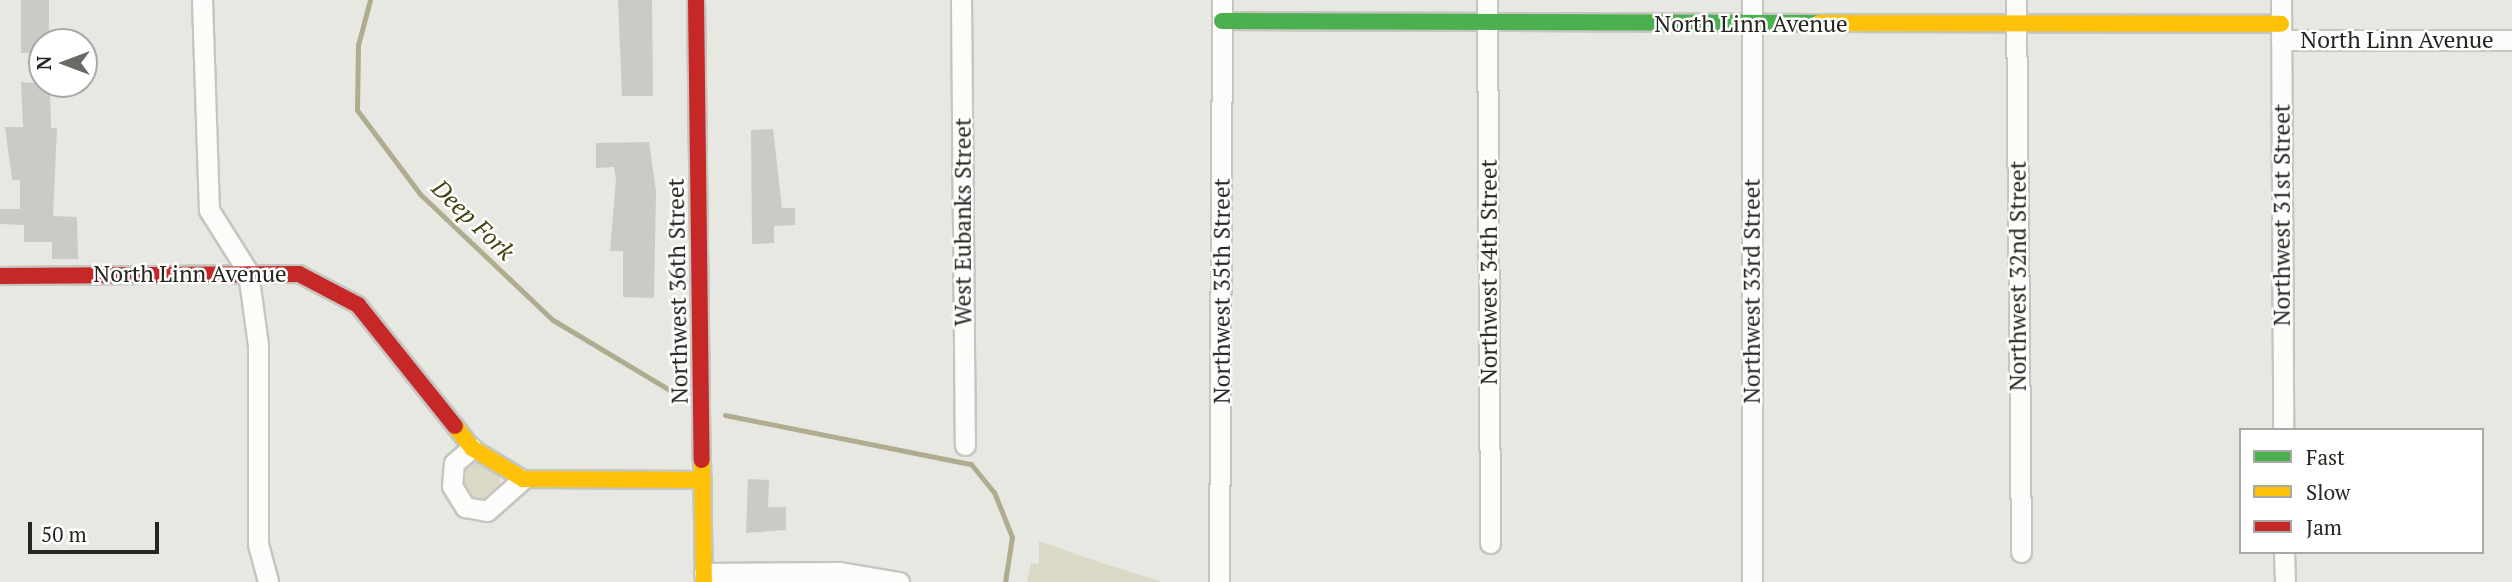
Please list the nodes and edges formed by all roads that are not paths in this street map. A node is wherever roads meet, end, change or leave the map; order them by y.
1 (202, 0) edge
2 (696, 0) edge
3 (961, 0) edge
4 (1222, 0) edge
5 (1487, 0) edge
6 (1752, 0) edge
7 (2016, 0) edge
8 (2281, 0) edge
9 (1222, 21) junction
10 (1487, 22) junction
11 (1753, 24) junction
12 (2016, 24) junction
13 (2281, 32) junction
14 (2512, 40) edge
15 (248, 272) junction
16 (0, 276) edge
17 (2283, 428) edge
18 (965, 444) dead end
19 (472, 448) junction
20 (523, 479) junction
21 (703, 480) junction
22 (1490, 543) dead end
23 (2021, 552) dead end
24 (2284, 554) edge
25 (704, 578) edge
26 (864, 579) edge
27 (268, 582) edge
28 (899, 582) edge
29 (1219, 582) edge
30 (1752, 582) edge
31 (2285, 582) edge

1 - 15 street
2 - 21 street, Northwest 36th Street
3 - 18 street, West Eubanks Street
4 - 9 street, Northwest 35th Street
5 - 10 street, Northwest 34th Street
6 - 11 street, Northwest 33rd Street
7 - 12 street, Northwest 32nd Street
8 - 13 street, Northwest 31st Street
9 - 10 street, North Linn Avenue
9 - 29 street, Northwest 35th Street
10 - 11 street, North Linn Avenue
10 - 22 street, Northwest 34th Street
11 - 12 street, North Linn Avenue
11 - 30 street, Northwest 33rd Street
12 - 13 street, North Linn Avenue
12 - 23 street, Northwest 32nd Street
13 - 14 street, North Linn Avenue
13 - 17 street, Northwest 31st Street
15 - 16 street, North Linn Avenue
15 - 19 street, North Linn Avenue
15 - 27 street
19 - 20 street, North Linn Avenue
19 - 20 street
20 - 21 street
21 - 25 street, Northwest 36th Street
24 - 31 street
25 - 26 street
26 - 28 street

